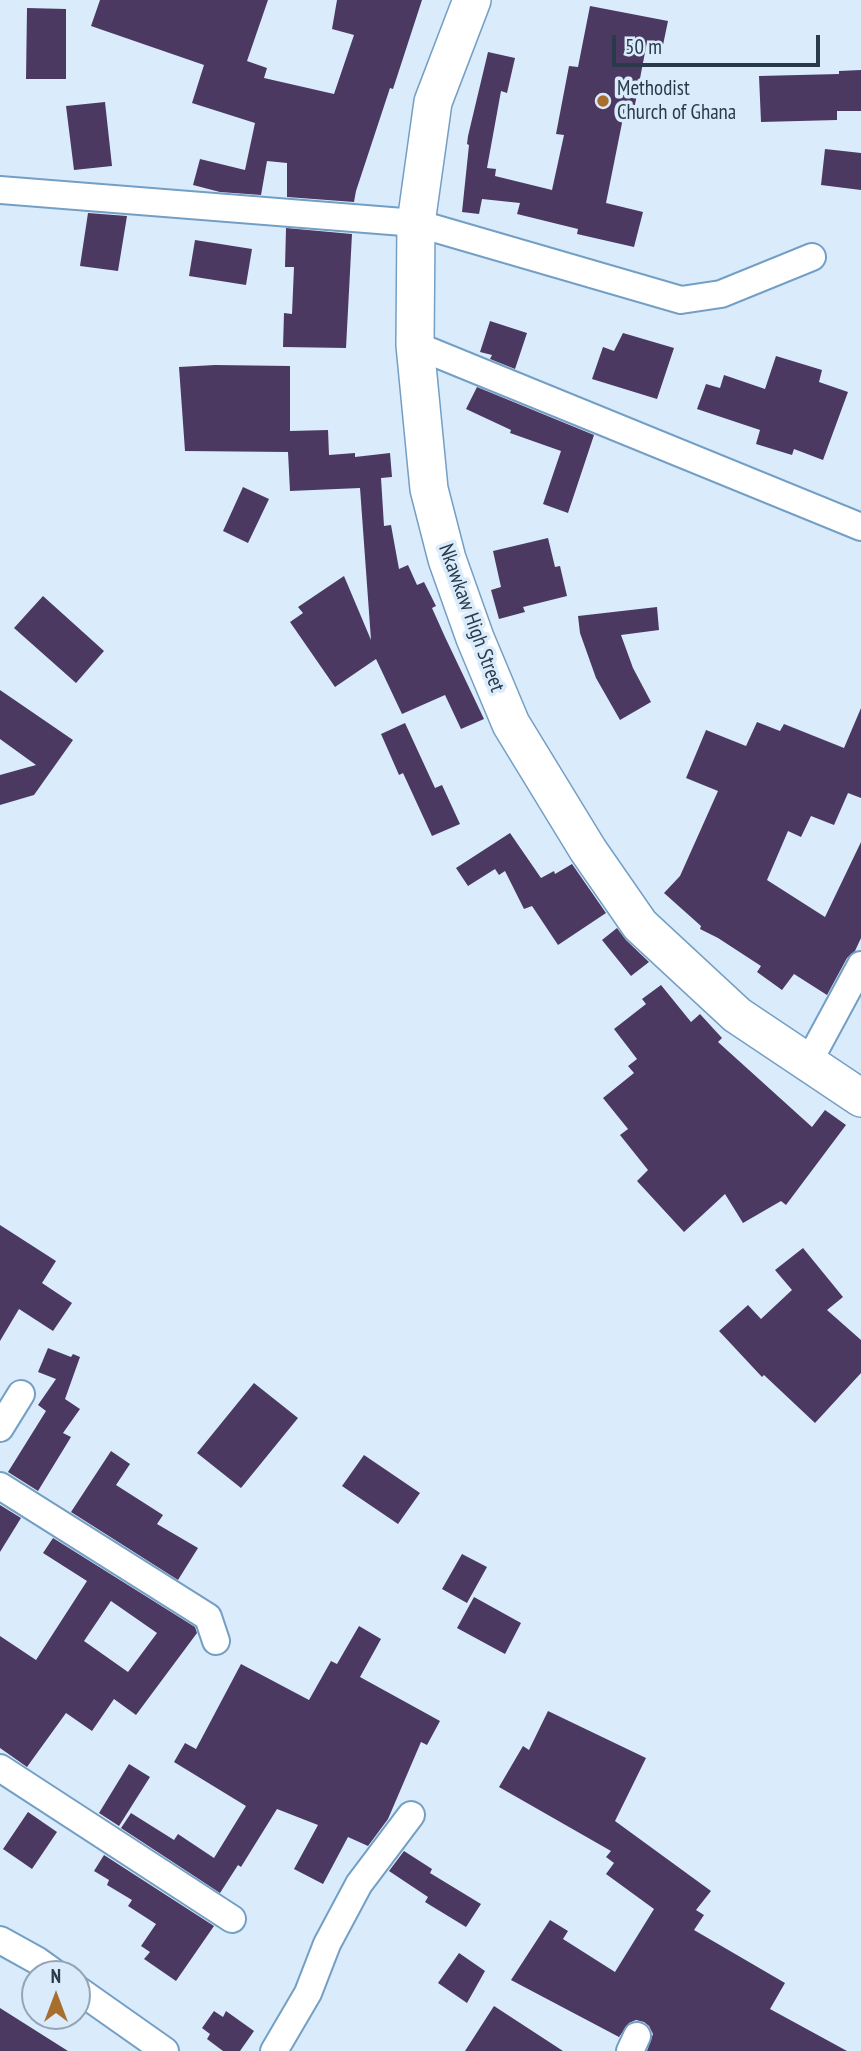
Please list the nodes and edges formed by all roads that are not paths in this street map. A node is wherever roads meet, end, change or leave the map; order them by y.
1 (472, 0) edge
2 (0, 190) edge
3 (416, 223) junction
4 (812, 257) dead end
5 (415, 345) junction
6 (861, 527) edge
7 (861, 965) edge
8 (808, 1063) junction
9 (861, 1098) edge
10 (21, 1394) dead end
11 (0, 1427) edge
12 (0, 1486) edge
13 (216, 1641) dead end
14 (0, 1768) edge
15 (411, 1815) dead end
16 (232, 1919) dead end
17 (0, 1940) edge
18 (36, 1960) edge
19 (91, 1999) edge
20 (165, 2051) edge
21 (274, 2051) edge

1 - 3 main road, Nkawkaw High Street
2 - 3 street
3 - 4 street
3 - 5 main road, Nkawkaw High Street
5 - 6 street
5 - 8 main road, Nkawkaw High Street
7 - 8 street
8 - 9 main road, Nkawkaw High Street
10 - 11 street
12 - 13 street
14 - 16 street
15 - 21 street
17 - 18 street
19 - 20 street

